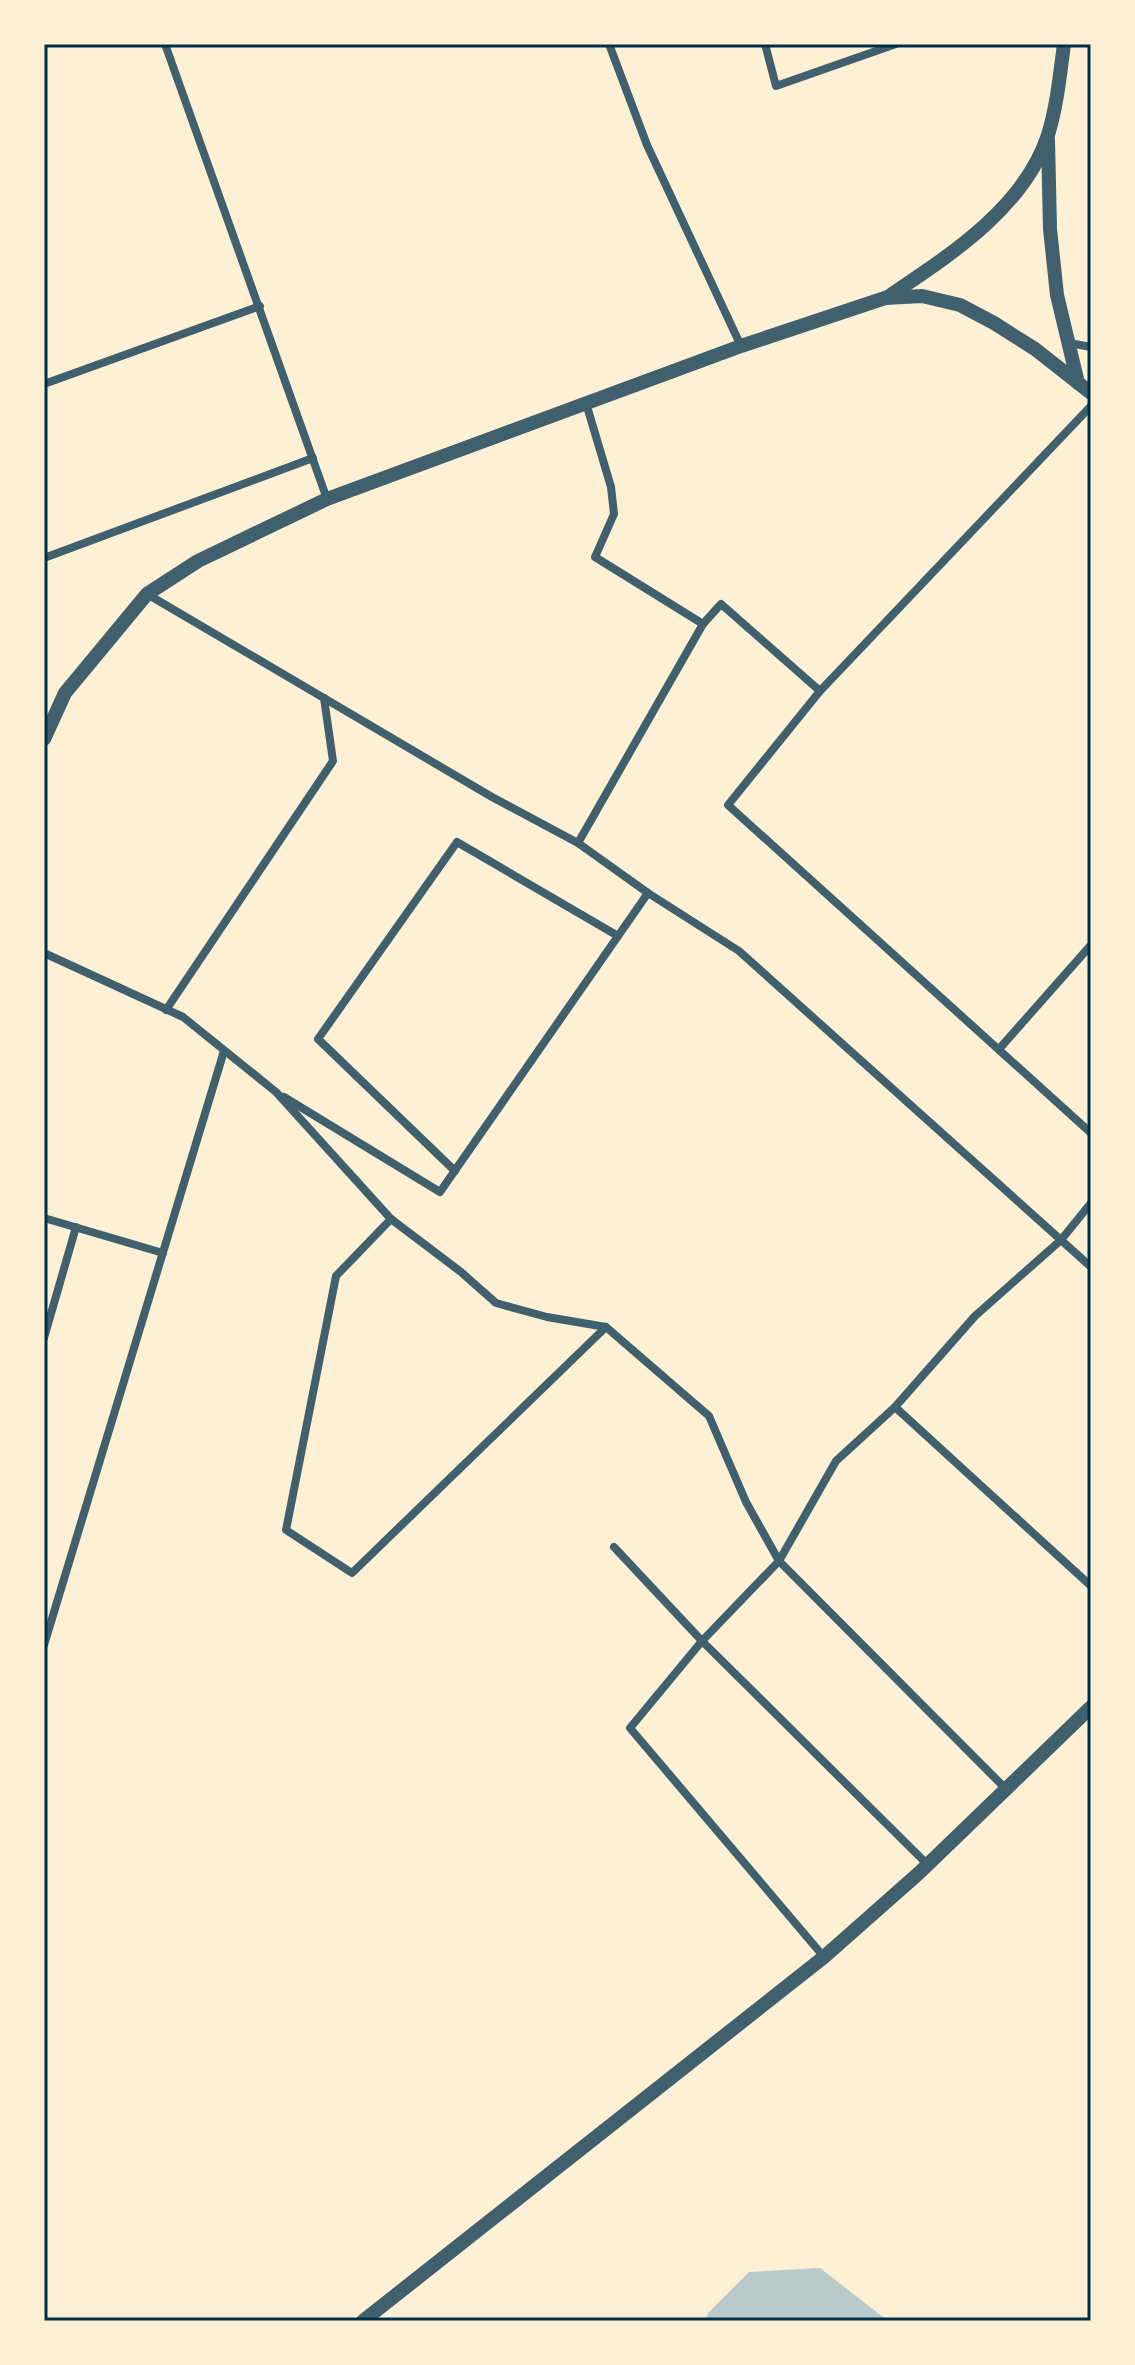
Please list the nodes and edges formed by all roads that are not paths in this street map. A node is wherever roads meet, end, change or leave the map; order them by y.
1 (165, 44) edge
2 (609, 44) edge
3 (765, 44) edge
4 (896, 44) edge
5 (1064, 44) edge
6 (1048, 136) junction
7 (885, 298) junction
8 (260, 306) junction
9 (1069, 343) junction
10 (741, 346) junction
11 (1091, 347) edge
12 (1078, 383) junction
13 (44, 384) edge
14 (1091, 393) edge
15 (586, 403) junction
16 (1091, 406) edge
17 (313, 458) junction
18 (327, 499) junction
19 (44, 558) edge
20 (147, 594) junction
21 (703, 624) junction
22 (820, 691) junction
23 (324, 698) junction
24 (44, 739) edge
25 (578, 843) junction
26 (648, 893) junction
27 (618, 936) junction
28 (1091, 945) edge
29 (44, 953) edge
30 (166, 1010) junction
31 (1000, 1048) junction
32 (224, 1051) junction
33 (276, 1092) junction
34 (1091, 1133) edge
35 (455, 1171) junction
36 (1091, 1203) edge
37 (44, 1218) edge
38 (391, 1219) junction
39 (76, 1227) junction
40 (1061, 1240) junction
41 (163, 1253) junction
42 (1091, 1267) edge
43 (606, 1327) junction
44 (44, 1338) edge
45 (895, 1407) junction
46 (614, 1547) dead end
47 (779, 1561) junction
48 (1091, 1586) edge
49 (702, 1641) junction
50 (44, 1645) edge
51 (1091, 1707) edge
52 (1007, 1790) junction
53 (928, 1865) junction
54 (824, 1957) junction
55 (363, 2321) edge

1 - 8 street
2 - 10 street
3 - 4 street
5 - 6 street
6 - 7 street
6 - 9 street
7 - 10 street
7 - 12 street
8 - 13 street
8 - 17 street
9 - 11 street
9 - 12 street
10 - 15 street
12 - 14 street
15 - 18 street
15 - 21 street
16 - 22 street
17 - 18 street
17 - 19 street
18 - 20 street
20 - 23 street
20 - 24 street
21 - 22 street
21 - 25 street
22 - 31 street
23 - 25 street
23 - 30 street
25 - 26 street
26 - 27 street
26 - 40 street
27 - 35 street
27 - 35 street
28 - 31 street
29 - 30 street
30 - 32 street
31 - 34 street
32 - 33 street
32 - 41 street
33 - 35 street
33 - 38 street
36 - 40 street
37 - 39 street
38 - 43 street
38 - 43 street
39 - 41 street
39 - 44 street
40 - 42 street
40 - 45 street
41 - 50 street
43 - 47 street
45 - 47 street
45 - 48 street
46 - 49 street
47 - 49 street
47 - 52 street
49 - 53 street
49 - 54 street
51 - 52 street
52 - 53 street
53 - 54 street
54 - 55 street

